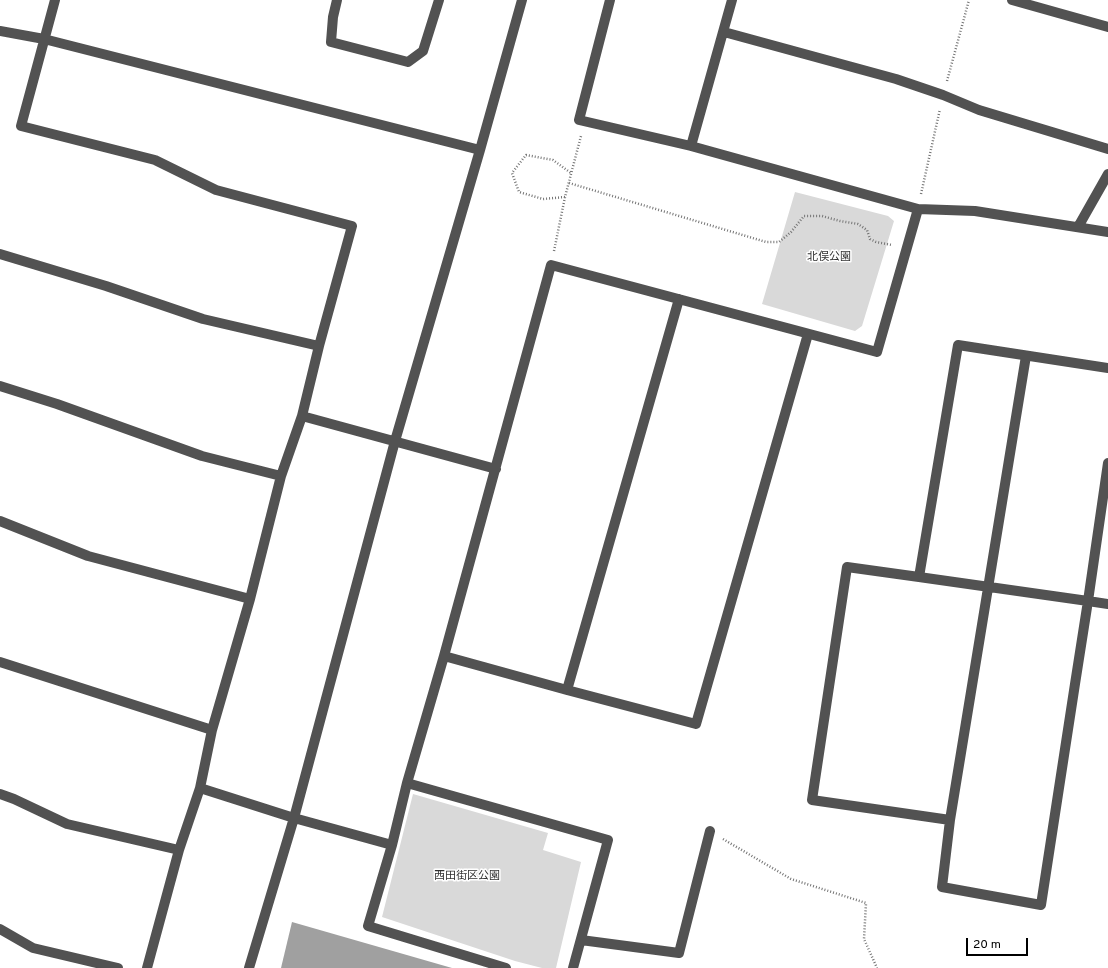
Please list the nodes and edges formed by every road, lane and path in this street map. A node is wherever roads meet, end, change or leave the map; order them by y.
1 (55, 0) edge
2 (337, 0) edge
3 (439, 0) edge
4 (522, 0) edge
5 (610, 0) edge
6 (732, 0) edge
7 (969, 0) edge
8 (1012, 0) edge
9 (1108, 27) edge
10 (0, 31) edge
11 (724, 32) junction
12 (44, 39) junction
13 (943, 95) junction
14 (585, 122) junction
15 (691, 146) junction
16 (1108, 149) edge
17 (480, 150) junction
18 (571, 173) junction
19 (1108, 174) edge
20 (569, 183) junction
21 (565, 197) junction
22 (918, 209) junction
23 (1078, 227) junction
24 (1108, 232) edge
25 (876, 242) dead end
26 (0, 254) edge
27 (551, 265) junction
28 (679, 299) junction
29 (808, 334) junction
30 (319, 346) junction
31 (1026, 356) junction
32 (1108, 368) edge
33 (0, 386) edge
34 (302, 416) junction
35 (395, 441) junction
36 (1108, 463) edge
37 (496, 468) junction
38 (281, 476) junction
39 (0, 521) edge
40 (919, 577) junction
41 (988, 587) junction
42 (250, 599) junction
43 (1088, 601) junction
44 (1108, 604) edge
45 (444, 656) junction
46 (0, 662) edge
47 (567, 690) junction
48 (212, 730) junction
49 (407, 784) junction
50 (200, 788) junction
51 (0, 794) edge
52 (294, 818) junction
53 (950, 820) junction
54 (710, 831) joint
55 (392, 846) junction
56 (179, 850) junction
57 (0, 929) edge
58 (581, 940) junction
59 (118, 968) edge
60 (147, 968) edge
61 (249, 968) edge
62 (506, 968) edge
63 (573, 968) edge
64 (877, 968) edge

1 - 12 street
2 - 3 street
4 - 17 street
5 - 14 street
6 - 11 street
7 - 13 path
8 - 9 street
10 - 12 street
11 - 13 street
11 - 15 street
12 - 17 street
12 - 30 street
13 - 16 street
13 - 22 path
14 - 15 street
14 - 18 path
15 - 22 street
17 - 35 street
18 - 20 path
18 - 21 path
19 - 23 street
20 - 21 path
20 - 25 path
21 - 27 path
22 - 23 street
22 - 29 street
23 - 24 street
26 - 30 street
27 - 28 street
27 - 37 street
28 - 29 street
28 - 47 street
29 - 47 street
30 - 34 street
31 - 32 street
31 - 40 street
31 - 41 street
33 - 38 street
34 - 35 street
34 - 38 street
35 - 37 street
35 - 52 street
36 - 43 street
37 - 45 street
38 - 42 street
39 - 42 street
40 - 41 street
40 - 53 street
41 - 43 street
41 - 53 street
42 - 48 street
43 - 44 street
43 - 53 street
45 - 47 street
45 - 49 street
46 - 48 street
48 - 50 street
49 - 55 street
49 - 58 street
50 - 52 street
50 - 56 street
51 - 56 street
52 - 55 street
52 - 61 street
54 - 58 street
54 - 64 path
55 - 62 street
56 - 60 street
57 - 59 street
58 - 63 street

